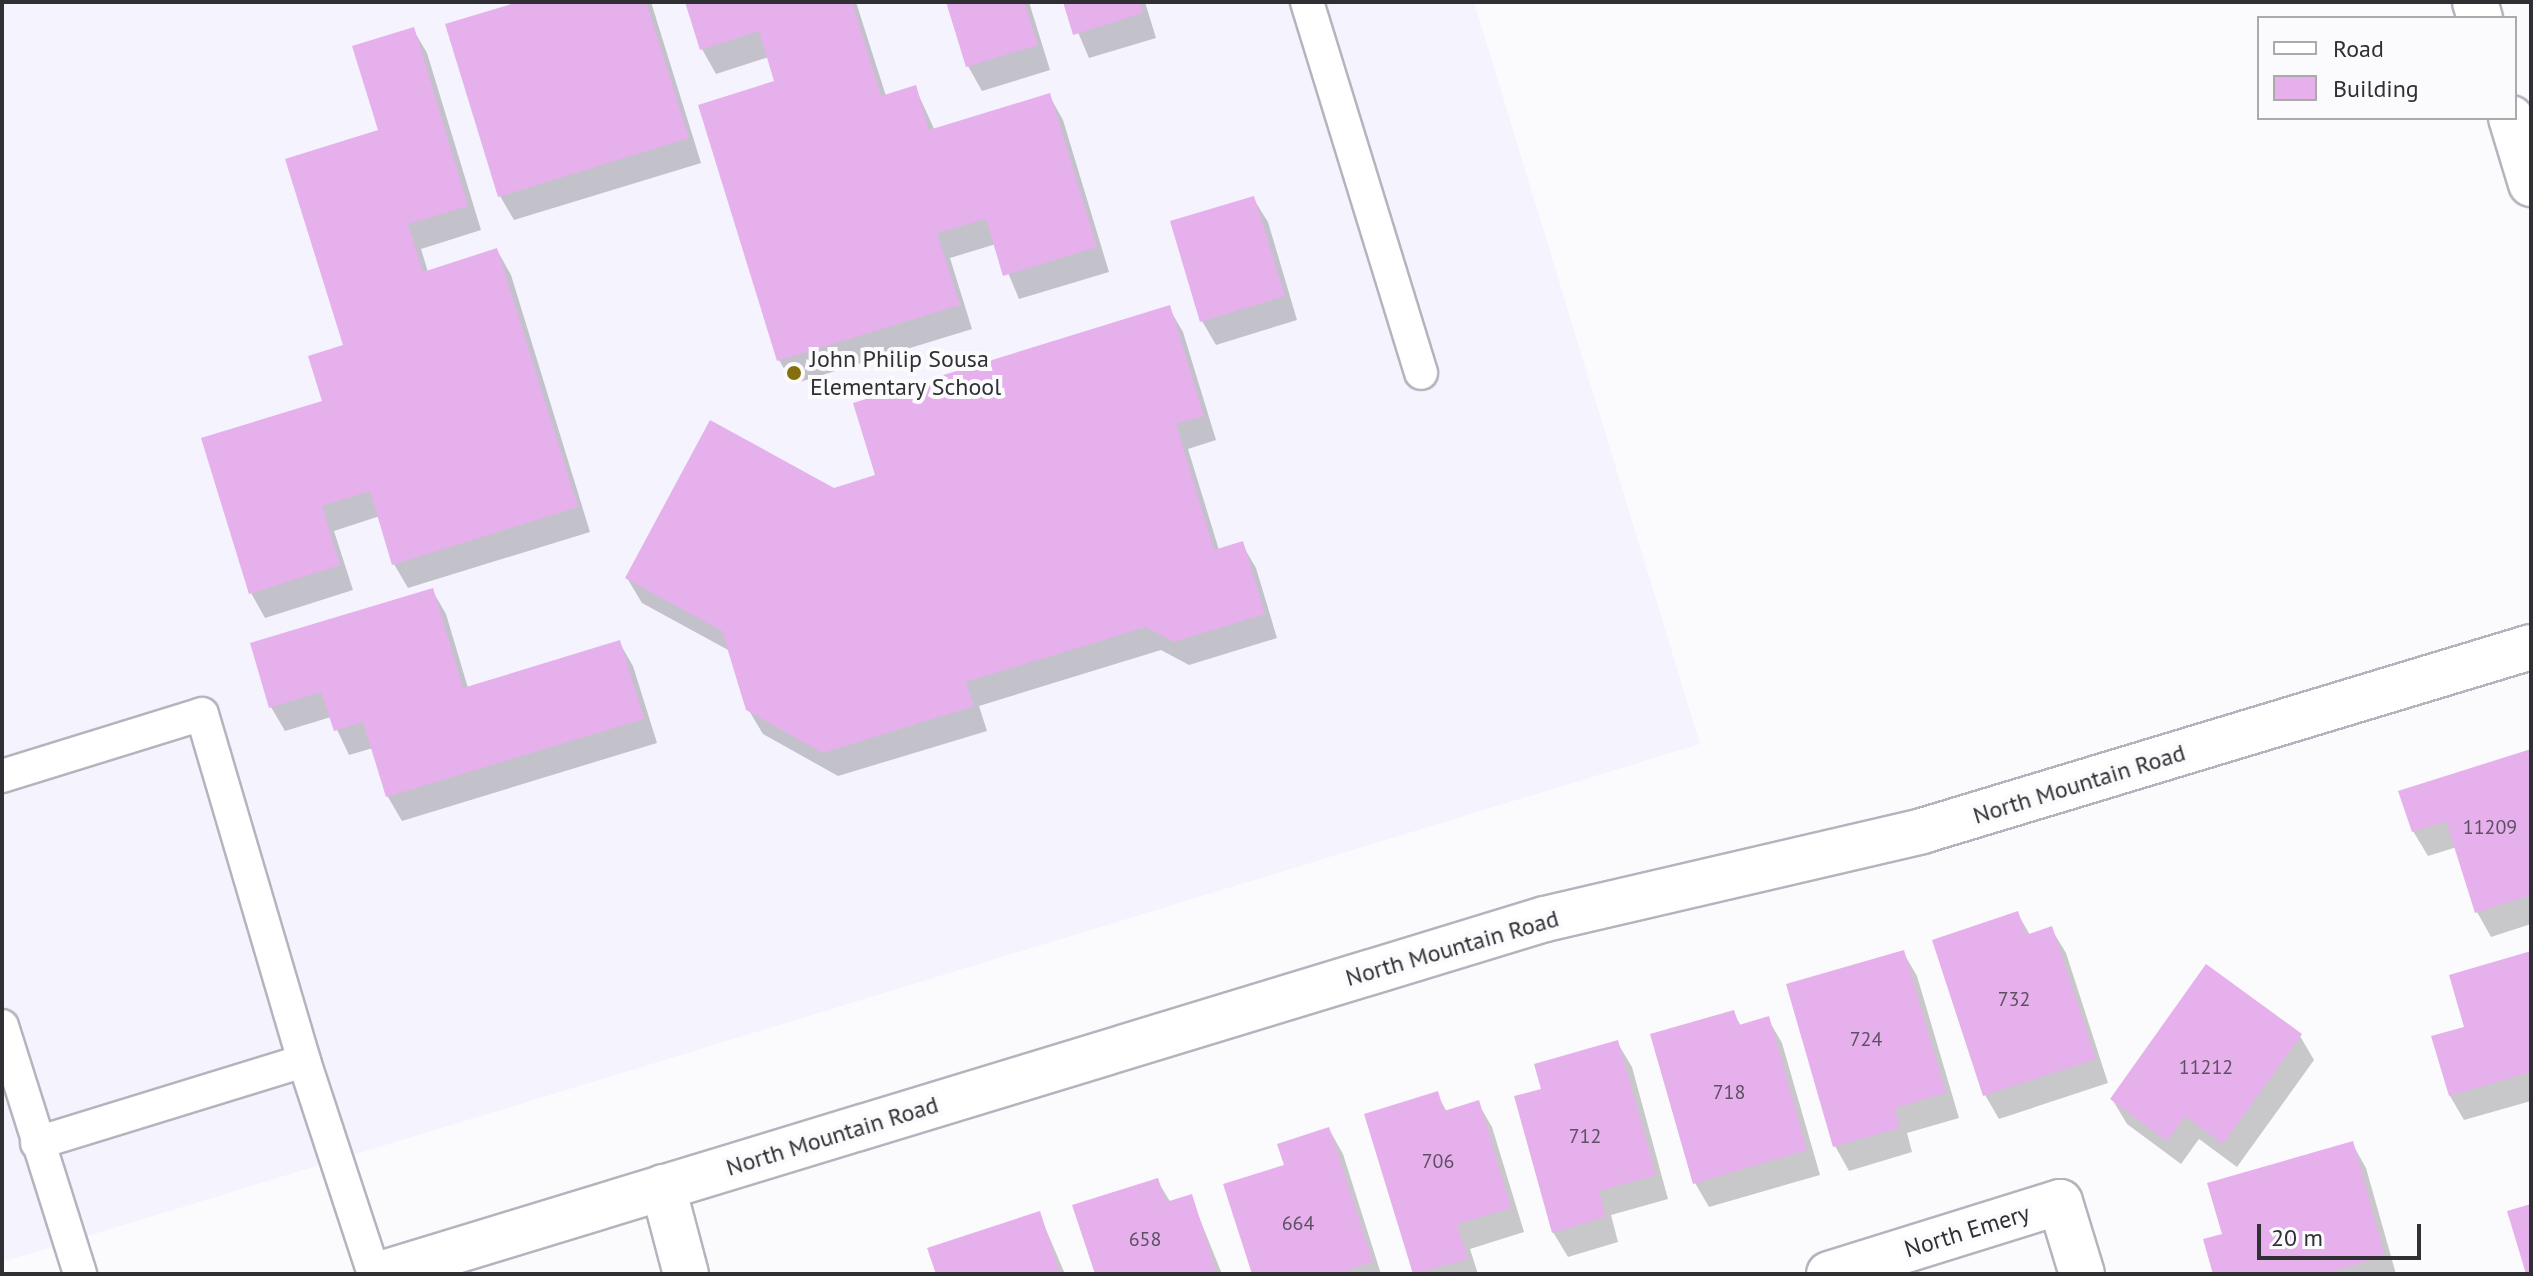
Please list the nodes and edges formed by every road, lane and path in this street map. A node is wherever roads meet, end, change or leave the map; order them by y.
1 (1307, 2) edge
2 (2512, 120) edge
3 (2531, 184) edge
4 (1421, 373) dead end
5 (2531, 647) edge
6 (2, 776) edge
7 (2, 1026) edge
8 (304, 1061) junction
9 (37, 1143) junction
10 (663, 1187) junction
11 (80, 1274) edge
12 (374, 1274) edge
13 (380, 1274) edge
14 (686, 1274) edge
15 (1829, 1274) edge
16 (2082, 1274) edge

1 - 4 lane
2 - 3 street
5 - 10 street, North Mountain Road
6 - 8 lane
7 - 9 lane
8 - 9 lane
8 - 12 lane
9 - 11 lane
10 - 13 street, North Mountain Road
10 - 14 street
15 - 16 street, North Emery

